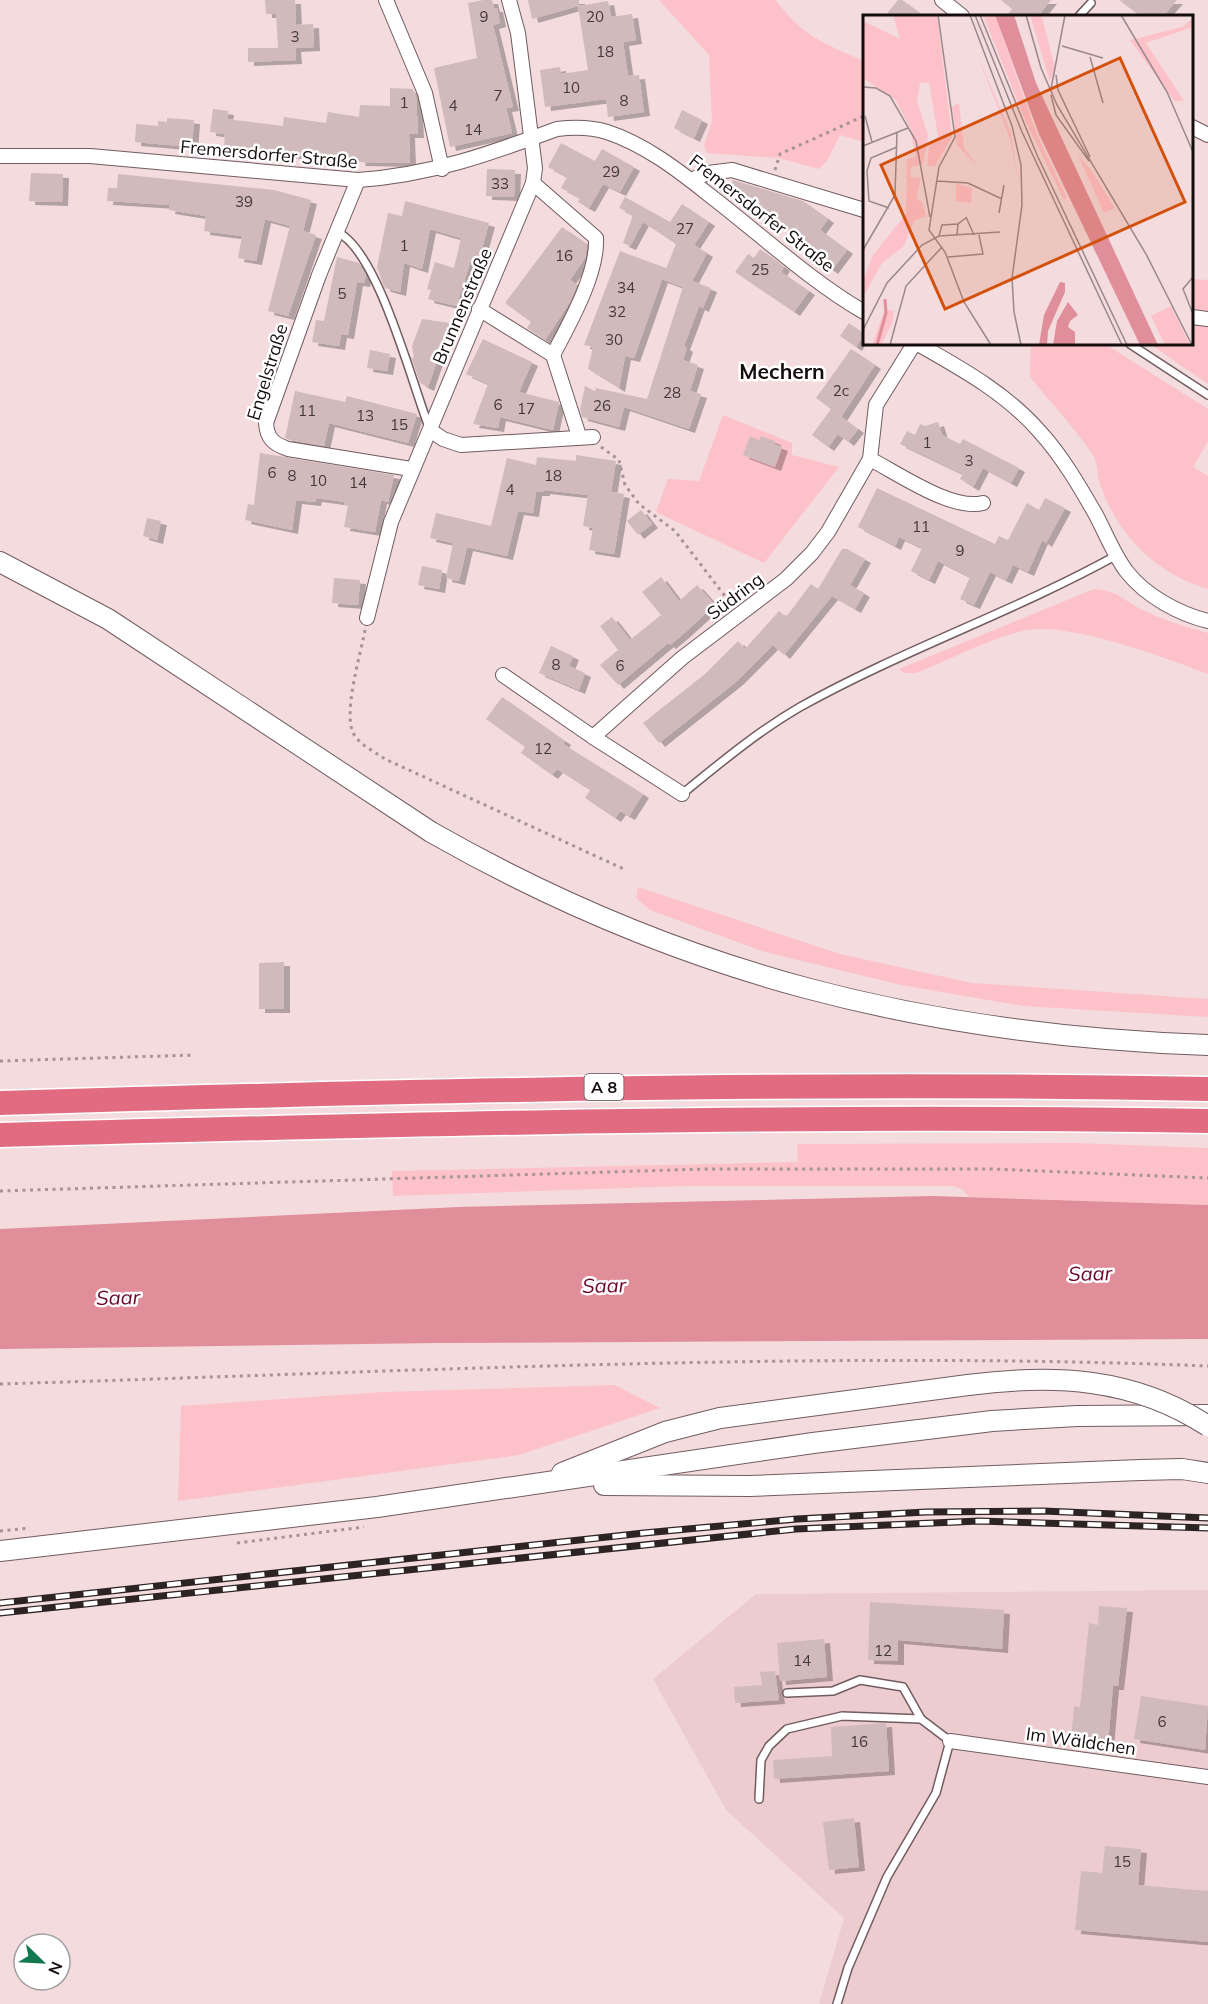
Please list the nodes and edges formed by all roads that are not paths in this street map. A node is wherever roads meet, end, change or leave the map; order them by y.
1 (386, 0) edge
2 (509, 0) edge
3 (942, 0) edge
4 (1091, 3) dead end
5 (961, 15) edge
6 (1080, 15) edge
7 (1193, 128) edge
8 (1208, 135) edge
9 (530, 139) junction
10 (0, 156) edge
11 (442, 169) junction
12 (358, 180) junction
13 (691, 180) junction
14 (533, 183) junction
15 (863, 210) edge
16 (338, 232) junction
17 (479, 309) junction
18 (863, 311) edge
19 (1193, 317) edge
20 (1208, 319) edge
21 (915, 345) edge
22 (918, 345) edge
23 (1132, 345) edge
24 (553, 355) junction
25 (1208, 395) edge
26 (430, 430) junction
27 (579, 436) junction
28 (593, 437) road end
29 (870, 459) junction
30 (411, 469) junction
31 (984, 503) dead end
32 (1117, 555) junction
33 (0, 562) edge
34 (367, 618) road end
35 (1208, 621) edge
36 (503, 675) dead end
37 (593, 737) junction
38 (682, 794) joint
39 (1208, 1045) edge
40 (1208, 1089) edge
41 (0, 1103) edge
42 (1208, 1122) edge
43 (0, 1135) edge
44 (1208, 1414) edge
45 (1208, 1426) edge
46 (1208, 1473) edge
47 (532, 1486) junction
48 (0, 1551) edge
49 (787, 1693) dead end
50 (921, 1719) junction
51 (950, 1741) junction
52 (1208, 1777) edge
53 (759, 1799) dead end
54 (837, 2004) edge

1 - 11 street
2 - 9 street, Brunnenstraße
3 - 5 street
4 - 6 lane
7 - 8 street
9 - 11 street, Fremersdorfer Straße
9 - 13 street, Fremersdorfer Straße
9 - 14 street, Brunnenstraße
10 - 12 street, Fremersdorfer Straße
11 - 12 street, Fremersdorfer Straße
12 - 16 street, Engelstraße
13 - 15 street
13 - 18 street, Fremersdorfer Straße
14 - 17 street, Brunnenstraße
14 - 24 street
16 - 26 lane
16 - 30 street, Engelstraße
17 - 24 street
17 - 26 street, Brunnenstraße
19 - 20 street
21 - 29 street, Südring
22 - 32 street
23 - 25 lane
24 - 27 street
26 - 27 street
26 - 30 street, Brunnenstraße
27 - 28 street
29 - 31 street
29 - 37 street, Südring
30 - 34 street, Brunnenstraße
32 - 35 street
32 - 38 lane
33 - 39 main road
36 - 37 street
37 - 38 street
40 - 41 highway, A 8
42 - 43 highway, A 8
44 - 47 main road
45 - 47 main road, bridge
46 - 47 main road
47 - 48 main road
49 - 50 lane
50 - 51 lane
50 - 53 lane
51 - 52 street, Im Wäldchen
51 - 54 lane

